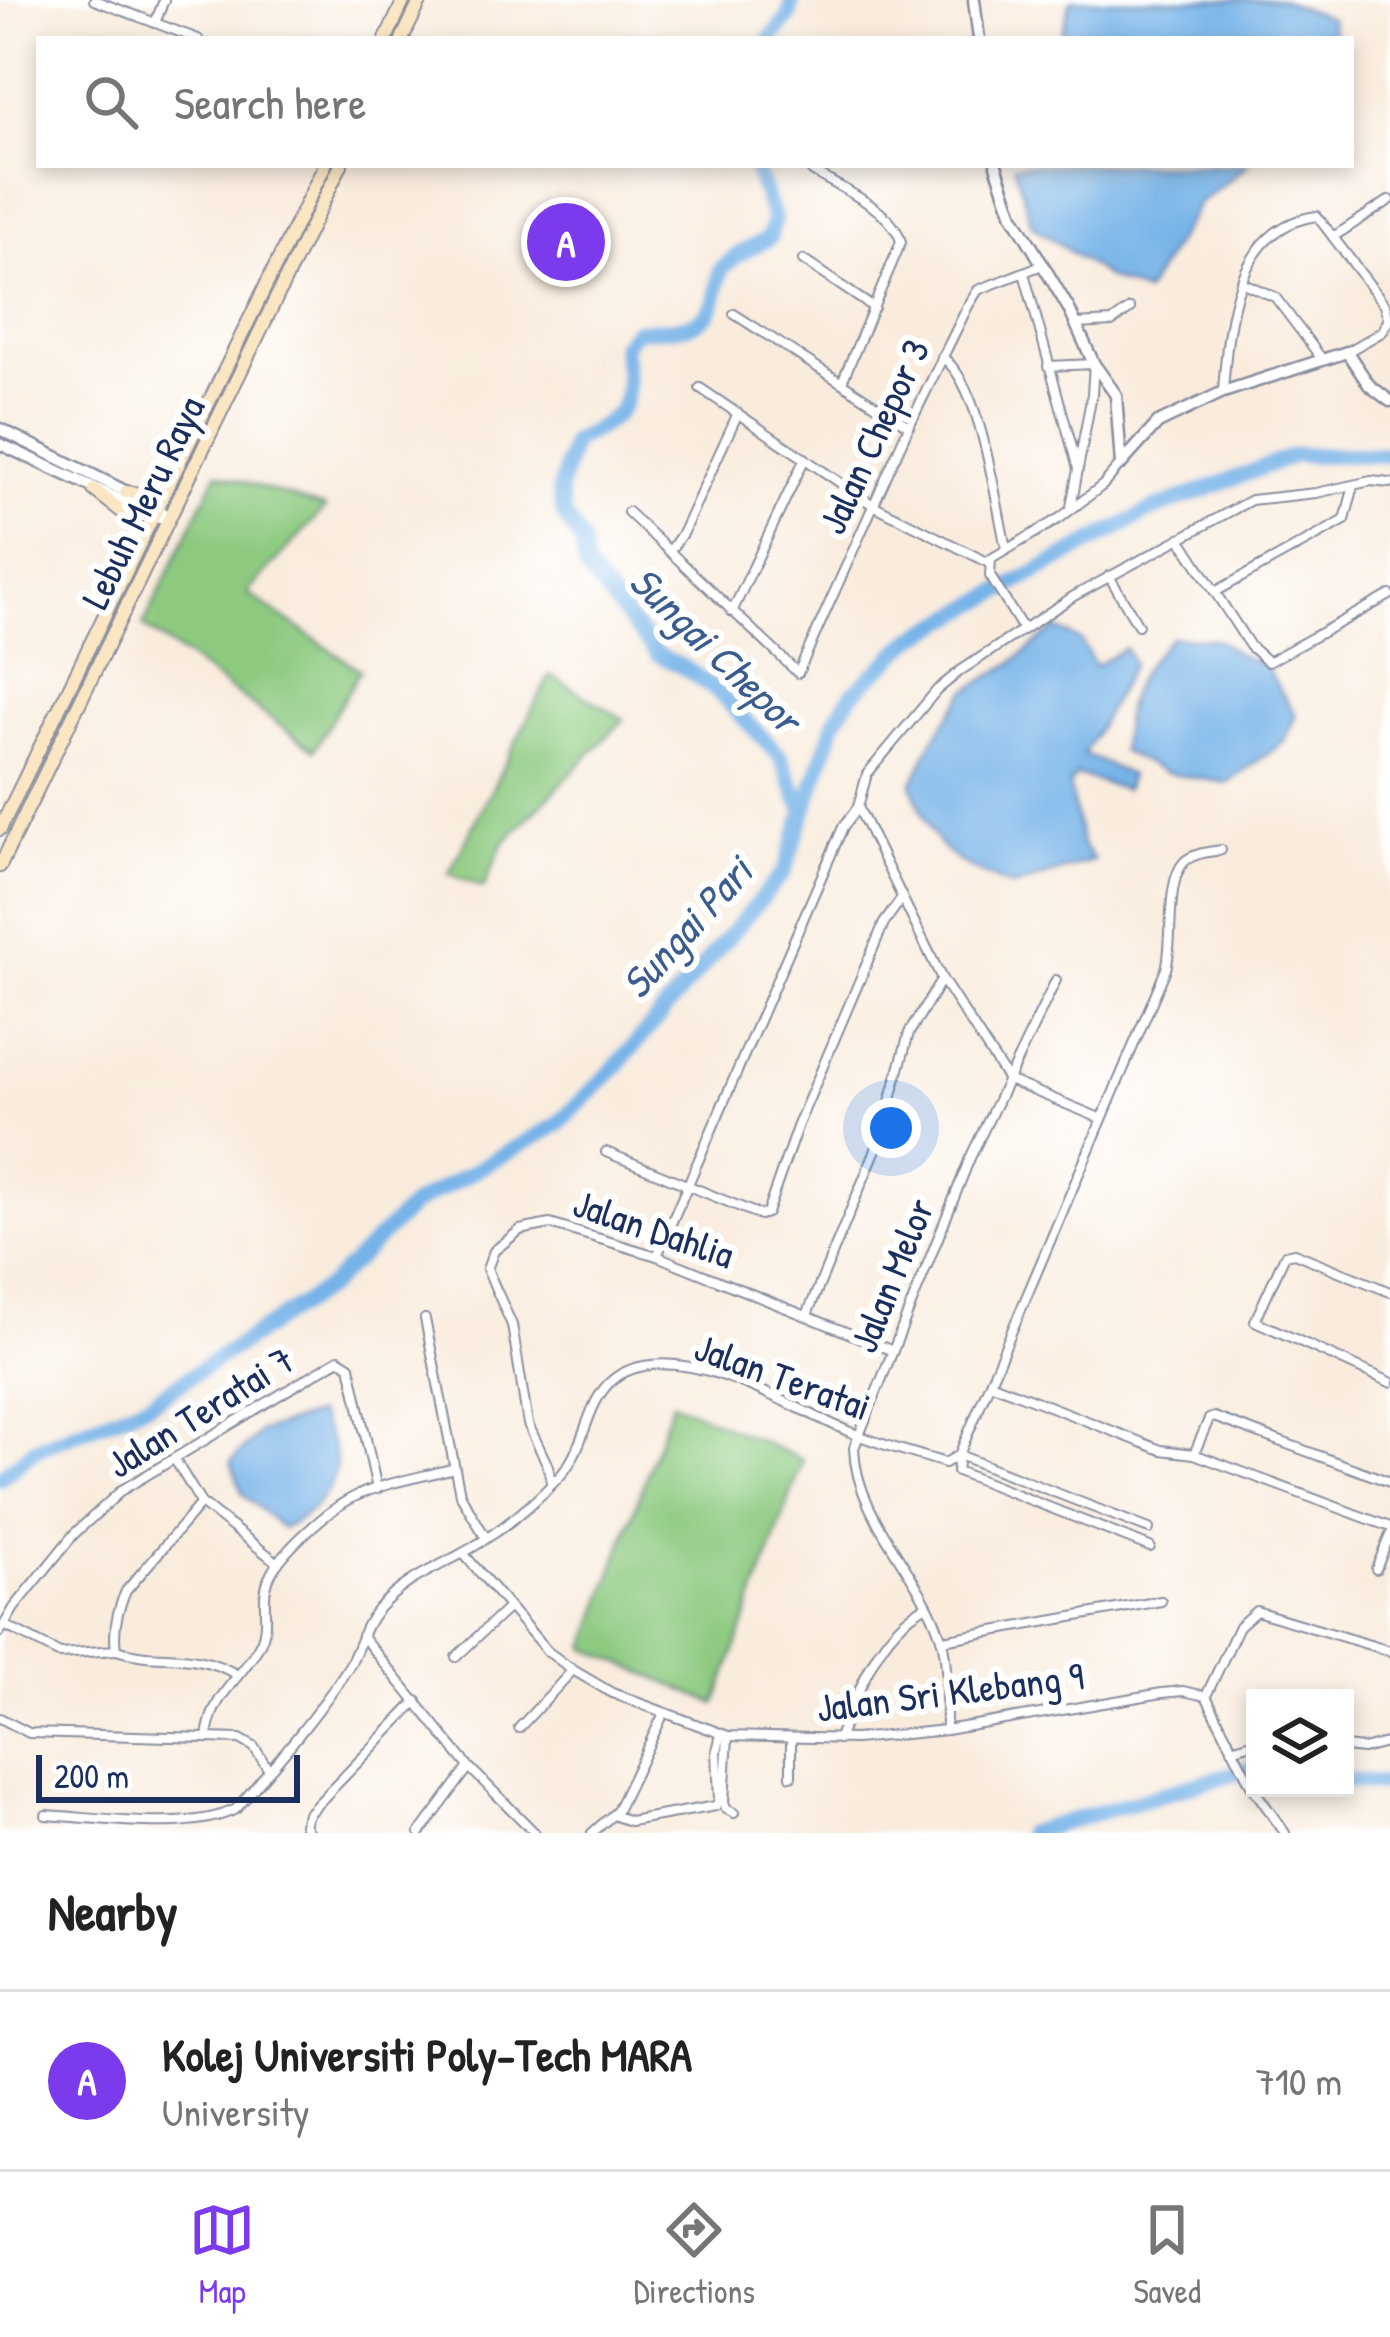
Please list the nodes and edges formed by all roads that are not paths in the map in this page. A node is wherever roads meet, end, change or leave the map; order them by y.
1 (94, 0) edge
2 (164, 0) edge
3 (404, 0) edge
4 (421, 0) edge
5 (974, 0) edge
6 (154, 23) junction
7 (190, 36) edge
8 (387, 36) edge
9 (403, 36) edge
10 (979, 36) edge
11 (324, 168) edge
12 (340, 168) edge
13 (997, 168) edge
14 (812, 171) dead end
15 (1390, 200) edge
16 (1333, 237) junction
17 (802, 260) dead end
18 (1042, 265) junction
19 (1024, 273) junction
20 (1241, 282) junction
21 (874, 308) junction
22 (1130, 309) dead end
23 (734, 314) dead end
24 (1077, 324) junction
25 (1347, 352) junction
26 (942, 357) junction
27 (1322, 359) junction
28 (1094, 364) junction
29 (1048, 366) junction
30 (842, 382) junction
31 (700, 388) dead end
32 (1222, 392) junction
33 (1390, 401) edge
34 (738, 413) junction
35 (909, 425) junction
36 (0, 429) edge
37 (0, 444) edge
38 (805, 458) junction
39 (178, 463) junction
40 (1121, 464) junction
41 (1078, 469) junction
42 (1390, 483) edge
43 (1354, 485) junction
44 (94, 490) junction
45 (126, 492) junction
46 (874, 505) junction
47 (1070, 510) junction
48 (154, 512) junction
49 (628, 512) dead end
50 (168, 519) junction
51 (1180, 538) junction
52 (1006, 548) junction
53 (670, 550) junction
54 (135, 551) junction
55 (989, 563) junction
56 (1109, 576) junction
57 (1215, 592) junction
58 (1390, 595) edge
59 (732, 613) junction
60 (1138, 626) dead end
61 (1023, 629) junction
62 (858, 808) junction
63 (0, 829) edge
64 (1221, 850) dead end
65 (0, 866) edge
66 (902, 898) junction
67 (942, 979) junction
68 (1056, 980) dead end
69 (1007, 1079) junction
70 (1102, 1119) junction
71 (606, 1152) dead end
72 (687, 1186) junction
73 (657, 1256) junction
74 (1390, 1292) edge
75 (807, 1315) junction
76 (425, 1318) dead end
77 (893, 1351) junction
78 (1390, 1382) edge
79 (990, 1383) junction
80 (856, 1435) junction
81 (1194, 1454) junction
82 (959, 1455) junction
83 (175, 1460) junction
84 (454, 1468) junction
85 (1390, 1482) edge
86 (551, 1484) junction
87 (376, 1489) junction
88 (201, 1503) junction
89 (1149, 1529) dead end
90 (1390, 1531) edge
91 (486, 1538) junction
92 (1150, 1546) dead end
93 (463, 1553) junction
94 (278, 1563) junction
95 (1376, 1569) dead end
96 (1161, 1601) dead end
97 (927, 1605) junction
98 (508, 1608) junction
99 (2, 1628) edge
100 (361, 1636) junction
101 (943, 1640) junction
102 (116, 1650) junction
103 (1390, 1651) edge
104 (456, 1658) dead end
105 (573, 1670) junction
106 (236, 1674) junction
107 (1206, 1696) junction
108 (417, 1701) junction
109 (664, 1713) junction
110 (0, 1718) edge
111 (519, 1728) dead end
112 (946, 1730) junction
113 (724, 1735) junction
114 (207, 1738) junction
115 (790, 1739) junction
116 (838, 1739) junction
117 (1390, 1742) edge
118 (1246, 1745) edge
119 (1354, 1748) edge
120 (1232, 1749) junction
121 (469, 1767) junction
122 (269, 1770) junction
123 (791, 1776) dead end
124 (734, 1814) dead end
125 (46, 1815) dead end
126 (614, 1815) junction
127 (309, 1833) edge
128 (420, 1833) edge
129 (535, 1833) edge
130 (592, 1833) edge
131 (1285, 1833) edge

1 - 6 street
2 - 6 street
3 - 8 main road
4 - 9 main road
5 - 10 street
6 - 7 street
11 - 39 main road, Lebuh Meru Raya
12 - 50 main road, Lebuh Meru Raya
13 - 18 street
14 - 21 street
15 - 16 street
16 - 20 street
16 - 25 street
17 - 21 street
18 - 19 street, Jalan Chepor 3
18 - 24 street
19 - 26 street, Jalan Chepor 3
19 - 29 street
20 - 27 street
20 - 32 street
21 - 30 street
22 - 24 street
23 - 30 street
24 - 28 street
25 - 27 street
25 - 33 street
26 - 35 street, Jalan Chepor 3
26 - 52 street
27 - 32 street
28 - 29 street
28 - 40 street
28 - 41 street
29 - 41 street
30 - 35 street
31 - 34 street
32 - 40 street
34 - 38 street
34 - 53 street
35 - 46 street, Jalan Chepor 3
36 - 45 street
37 - 44 street
38 - 46 street
38 - 59 street
39 - 45 main road
39 - 48 main road, Lebuh Meru Raya
40 - 47 street
41 - 47 street
42 - 43 street
43 - 51 street
43 - 57 street
44 - 48 street
44 - 54 main road
45 - 48 street
46 - 55 street
46 - 59 street, Jalan Chepor 3
47 - 52 street
48 - 50 street
48 - 54 main road, Lebuh Meru Raya
49 - 53 street
50 - 65 main road, Lebuh Meru Raya
51 - 56 street
51 - 57 street
52 - 55 street
53 - 59 street
54 - 63 main road, Lebuh Meru Raya
55 - 61 street
56 - 60 street
56 - 61 street
57 - 58 street
61 - 62 street
62 - 66 street
62 - 72 street
64 - 70 street
66 - 67 street
66 - 72 street
67 - 69 street
67 - 75 street
68 - 69 street, Jalan Melor
69 - 70 street
69 - 77 street, Jalan Melor
70 - 79 street
71 - 72 street
72 - 73 street
73 - 75 street, Jalan Dahlia
73 - 86 street, Jalan Dahlia
74 - 78 street
75 - 77 street, Jalan Dahlia
76 - 84 street
77 - 80 street, Jalan Melor
79 - 81 street
79 - 82 street
80 - 82 street, Jalan Teratai
80 - 86 street, Jalan Teratai
80 - 97 street
81 - 85 street
81 - 90 street
82 - 89 street, Jalan Teratai
82 - 92 street
83 - 87 street, Jalan Teratai 7
83 - 88 street
83 - 99 street, Jalan Teratai 7
84 - 87 street
84 - 91 street
86 - 91 street, Jalan Teratai
87 - 94 street
88 - 94 street
88 - 102 street
90 - 95 street
91 - 93 street, Jalan Teratai
93 - 98 street, Jalan Sri Klebang 9
93 - 100 street, Jalan Teratai
94 - 106 street
96 - 101 street
97 - 101 street
97 - 116 street
98 - 104 street
98 - 105 street, Jalan Sri Klebang 9
99 - 102 street
100 - 108 street
100 - 122 street, Jalan Teratai
101 - 112 street
102 - 106 street
103 - 107 street
105 - 109 street, Jalan Sri Klebang 9
105 - 111 street
106 - 114 street
107 - 112 street, Jalan Sri Klebang 9
107 - 120 street
108 - 121 street
108 - 127 street
109 - 113 street, Jalan Sri Klebang 9
109 - 126 street
110 - 114 street
112 - 116 street, Jalan Sri Klebang 9
113 - 115 street, Jalan Sri Klebang 9
113 - 124 street
113 - 126 street
114 - 122 street
115 - 116 street, Jalan Sri Klebang 9
115 - 123 street
117 - 119 street
118 - 120 street
120 - 131 street
121 - 128 street
121 - 129 street
122 - 125 street, Jalan Teratai
126 - 130 street

